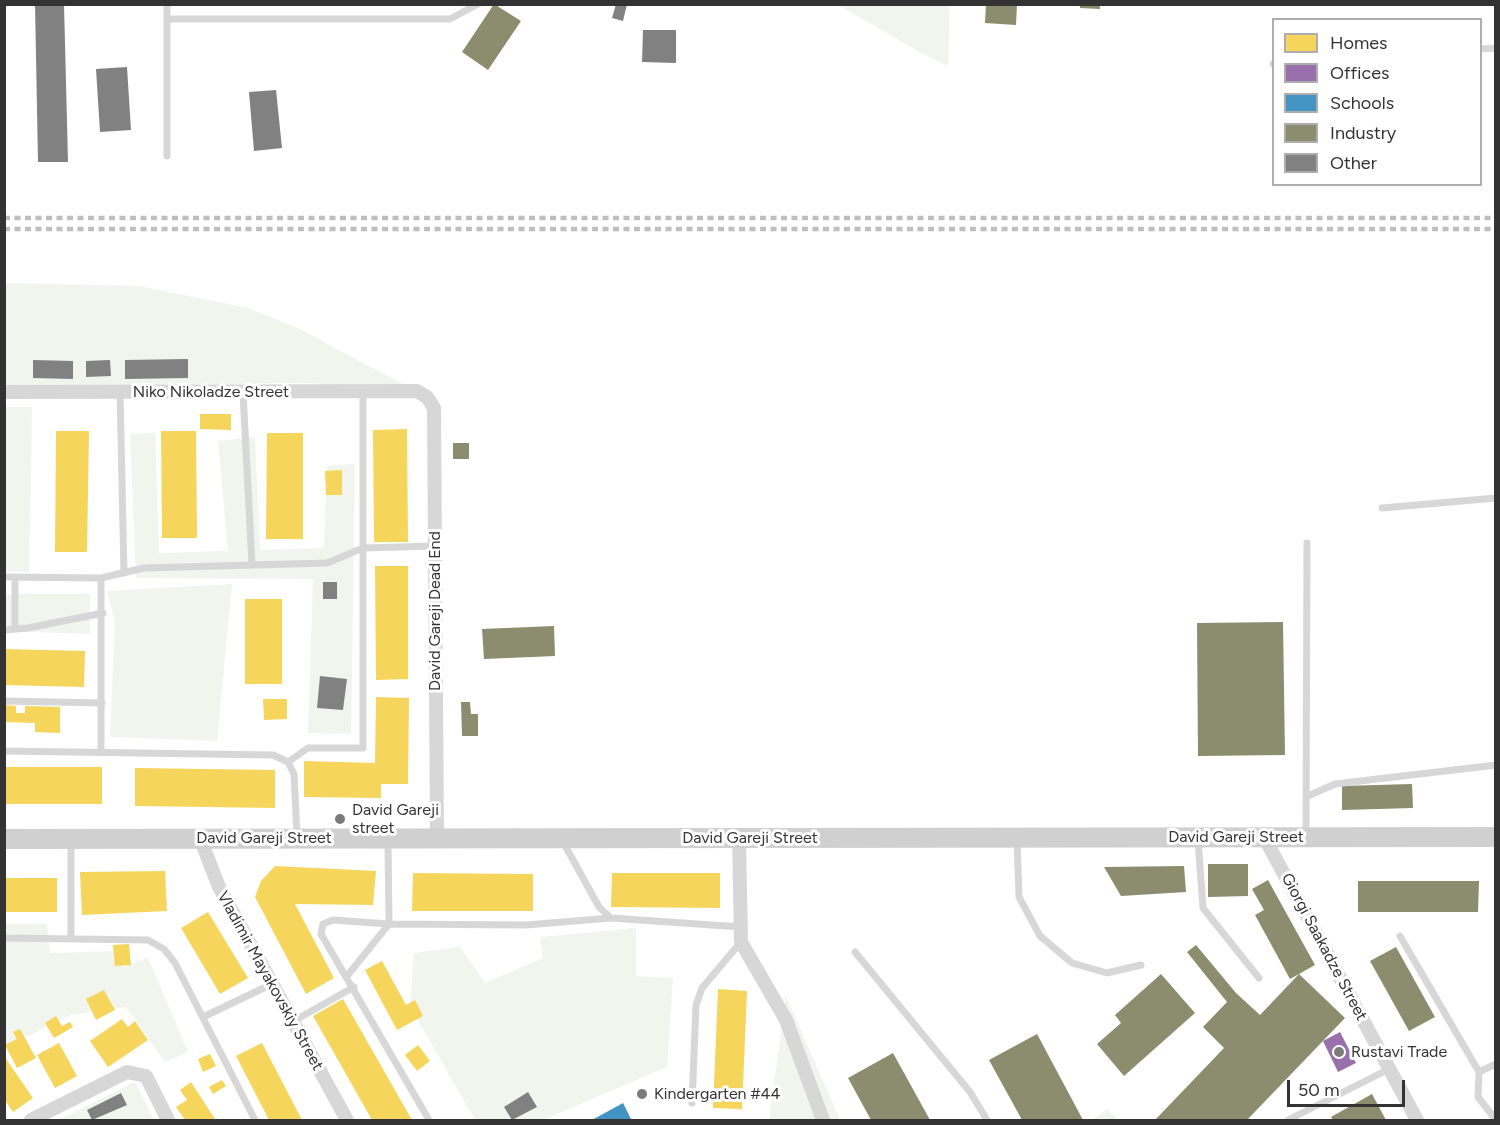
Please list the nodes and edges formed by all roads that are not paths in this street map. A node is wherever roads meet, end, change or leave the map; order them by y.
1 (167, 4) edge
2 (478, 4) edge
3 (167, 19) junction
4 (167, 156) dead end
5 (363, 391) junction
6 (417, 391) joint
7 (4, 392) edge
8 (120, 392) junction
9 (243, 392) junction
10 (1496, 498) edge
11 (1382, 508) dead end
12 (1307, 543) dead end
13 (435, 546) junction
14 (363, 548) junction
15 (252, 565) junction
16 (124, 573) junction
17 (4, 577) edge
18 (15, 577) junction
19 (101, 579) junction
20 (103, 613) junction
21 (15, 629) junction
22 (4, 630) edge
23 (4, 702) edge
24 (102, 703) junction
25 (4, 751) edge
26 (101, 752) junction
27 (288, 762) junction
28 (1496, 765) edge
29 (1308, 796) junction
30 (1198, 837) junction
31 (1264, 837) junction
32 (1306, 837) junction
33 (1496, 837) edge
34 (4, 838) edge
35 (71, 838) junction
36 (200, 838) junction
37 (297, 838) junction
38 (388, 838) junction
39 (437, 838) junction
40 (561, 838) junction
41 (740, 838) junction
42 (1017, 838) junction
43 (611, 918) junction
44 (389, 924) junction
45 (741, 927) junction
46 (1400, 936) dead end
47 (4, 938) edge
48 (71, 939) junction
49 (741, 942) junction
50 (855, 952) dead end
51 (1141, 965) dead end
52 (347, 976) junction
53 (1259, 978) dead end
54 (272, 984) junction
55 (354, 987) junction
56 (203, 1017) junction
57 (292, 1022) junction
58 (1496, 1064) edge
59 (1389, 1069) junction
60 (1479, 1072) junction
61 (692, 1103) dead end
62 (32, 1120) edge
63 (168, 1120) edge
64 (255, 1120) edge
65 (347, 1120) edge
66 (429, 1120) edge
67 (823, 1120) edge
68 (987, 1120) edge
69 (1288, 1120) edge
70 (1417, 1120) edge
71 (1496, 1120) edge

1 - 3 lane
2 - 3 lane
3 - 4 lane
5 - 6 street, Niko Nikoladze Street
5 - 9 street, Niko Nikoladze Street
5 - 14 lane
6 - 13 street, David Gareji Dead End
7 - 8 street, Niko Nikoladze Street
8 - 9 street, Niko Nikoladze Street
8 - 16 lane
9 - 15 lane
10 - 11 lane
12 - 29 lane
13 - 14 lane
13 - 39 street, David Gareji Dead End
14 - 15 lane
14 - 27 lane
15 - 16 lane
16 - 19 lane
17 - 18 lane
18 - 19 lane
18 - 21 lane
19 - 20 lane
20 - 21 lane
20 - 24 lane
21 - 22 lane
23 - 24 lane
24 - 26 lane
25 - 26 lane
26 - 27 lane
27 - 37 lane
28 - 29 lane
29 - 32 lane
30 - 31 main road, David Gareji Street
30 - 42 main road, David Gareji Street
30 - 53 lane
31 - 32 main road, David Gareji Street
31 - 59 street, Giorgi Saakadze Street
32 - 33 main road, David Gareji Street
34 - 35 main road, David Gareji Street
35 - 36 main road, David Gareji Street
35 - 48 lane
36 - 37 main road, David Gareji Street
36 - 54 street, Vladimir Mayakovskiy Street
37 - 38 main road, David Gareji Street
38 - 39 main road, David Gareji Street
38 - 44 lane
39 - 40 main road, David Gareji Street
40 - 41 main road, David Gareji Street
40 - 43 lane
41 - 42 main road, David Gareji Street
41 - 45 street
42 - 51 lane
43 - 44 lane
43 - 45 lane
44 - 52 lane
44 - 52 lane
45 - 49 street
46 - 60 lane
47 - 48 lane
48 - 56 lane
49 - 61 lane
49 - 67 street
50 - 68 lane
52 - 55 lane
54 - 56 lane
54 - 57 street, Vladimir Mayakovskiy Street
55 - 57 lane
55 - 66 lane
56 - 64 lane
57 - 65 street, Vladimir Mayakovskiy Street
58 - 60 lane
59 - 69 lane
59 - 70 street, Giorgi Saakadze Street
60 - 71 lane
62 - 63 street

